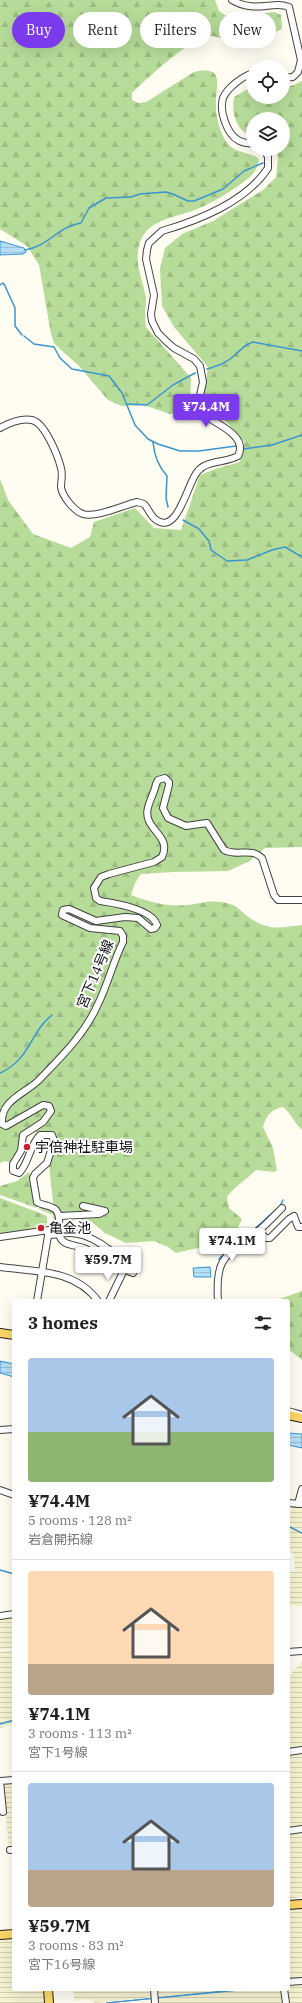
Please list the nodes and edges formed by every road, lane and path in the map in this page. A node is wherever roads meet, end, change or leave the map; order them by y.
1 (232, 0) edge
2 (246, 75) edge
3 (290, 77) edge
4 (246, 143) edge
5 (268, 156) edge
6 (0, 428) edge
7 (302, 900) edge
8 (83, 1206) dead end
9 (282, 1208) dead end
10 (60, 1216) junction
11 (302, 1227) edge
12 (258, 1231) junction
13 (48, 1233) junction
14 (58, 1234) junction
15 (0, 1237) edge
16 (0, 1267) edge
17 (124, 1269) junction
18 (42, 1272) junction
19 (134, 1274) dead end
20 (37, 1299) edge
21 (96, 1299) edge
22 (110, 1299) edge
23 (218, 1299) edge
24 (0, 1333) edge
25 (12, 1335) edge
26 (290, 1412) edge
27 (290, 1415) edge
28 (302, 1416) edge
29 (12, 1429) edge
30 (0, 1430) edge
31 (302, 1489) edge
32 (0, 1490) edge
33 (12, 1494) edge
34 (290, 1503) edge
35 (300, 1504) edge
36 (12, 1614) edge
37 (0, 1616) edge
38 (290, 1652) edge
39 (302, 1652) edge
40 (302, 1750) edge
41 (290, 1752) edge
42 (12, 1780) edge
43 (3, 1812) dead end
44 (302, 1829) edge
45 (290, 1831) edge
46 (302, 1904) edge
47 (290, 1905) edge
48 (12, 1934) edge
49 (0, 1935) edge
50 (302, 1981) edge
51 (290, 1982) edge
52 (48, 1991) edge
53 (154, 1991) edge
54 (284, 1991) edge
55 (49, 2003) edge
56 (155, 2003) edge
57 (286, 2003) edge

1 - 3 street
2 - 4 street
5 - 6 street
7 - 10 street, 宮下14号線
8 - 10 street
9 - 12 street
10 - 14 street
11 - 12 street
12 - 23 street
13 - 14 street
13 - 15 street
13 - 18 street
14 - 17 street
14 - 17 street
16 - 18 street
17 - 19 street
17 - 22 street
18 - 20 street
18 - 21 street
24 - 25 main road
26 - 28 street
27 - 28 main road
29 - 30 street
31 - 35 street
32 - 33 street
34 - 35 street
36 - 37 street
38 - 39 street
40 - 41 street
42 - 43 street
44 - 45 street
46 - 47 main road
48 - 49 main road
50 - 51 street
52 - 55 main road
53 - 56 street
54 - 57 street

